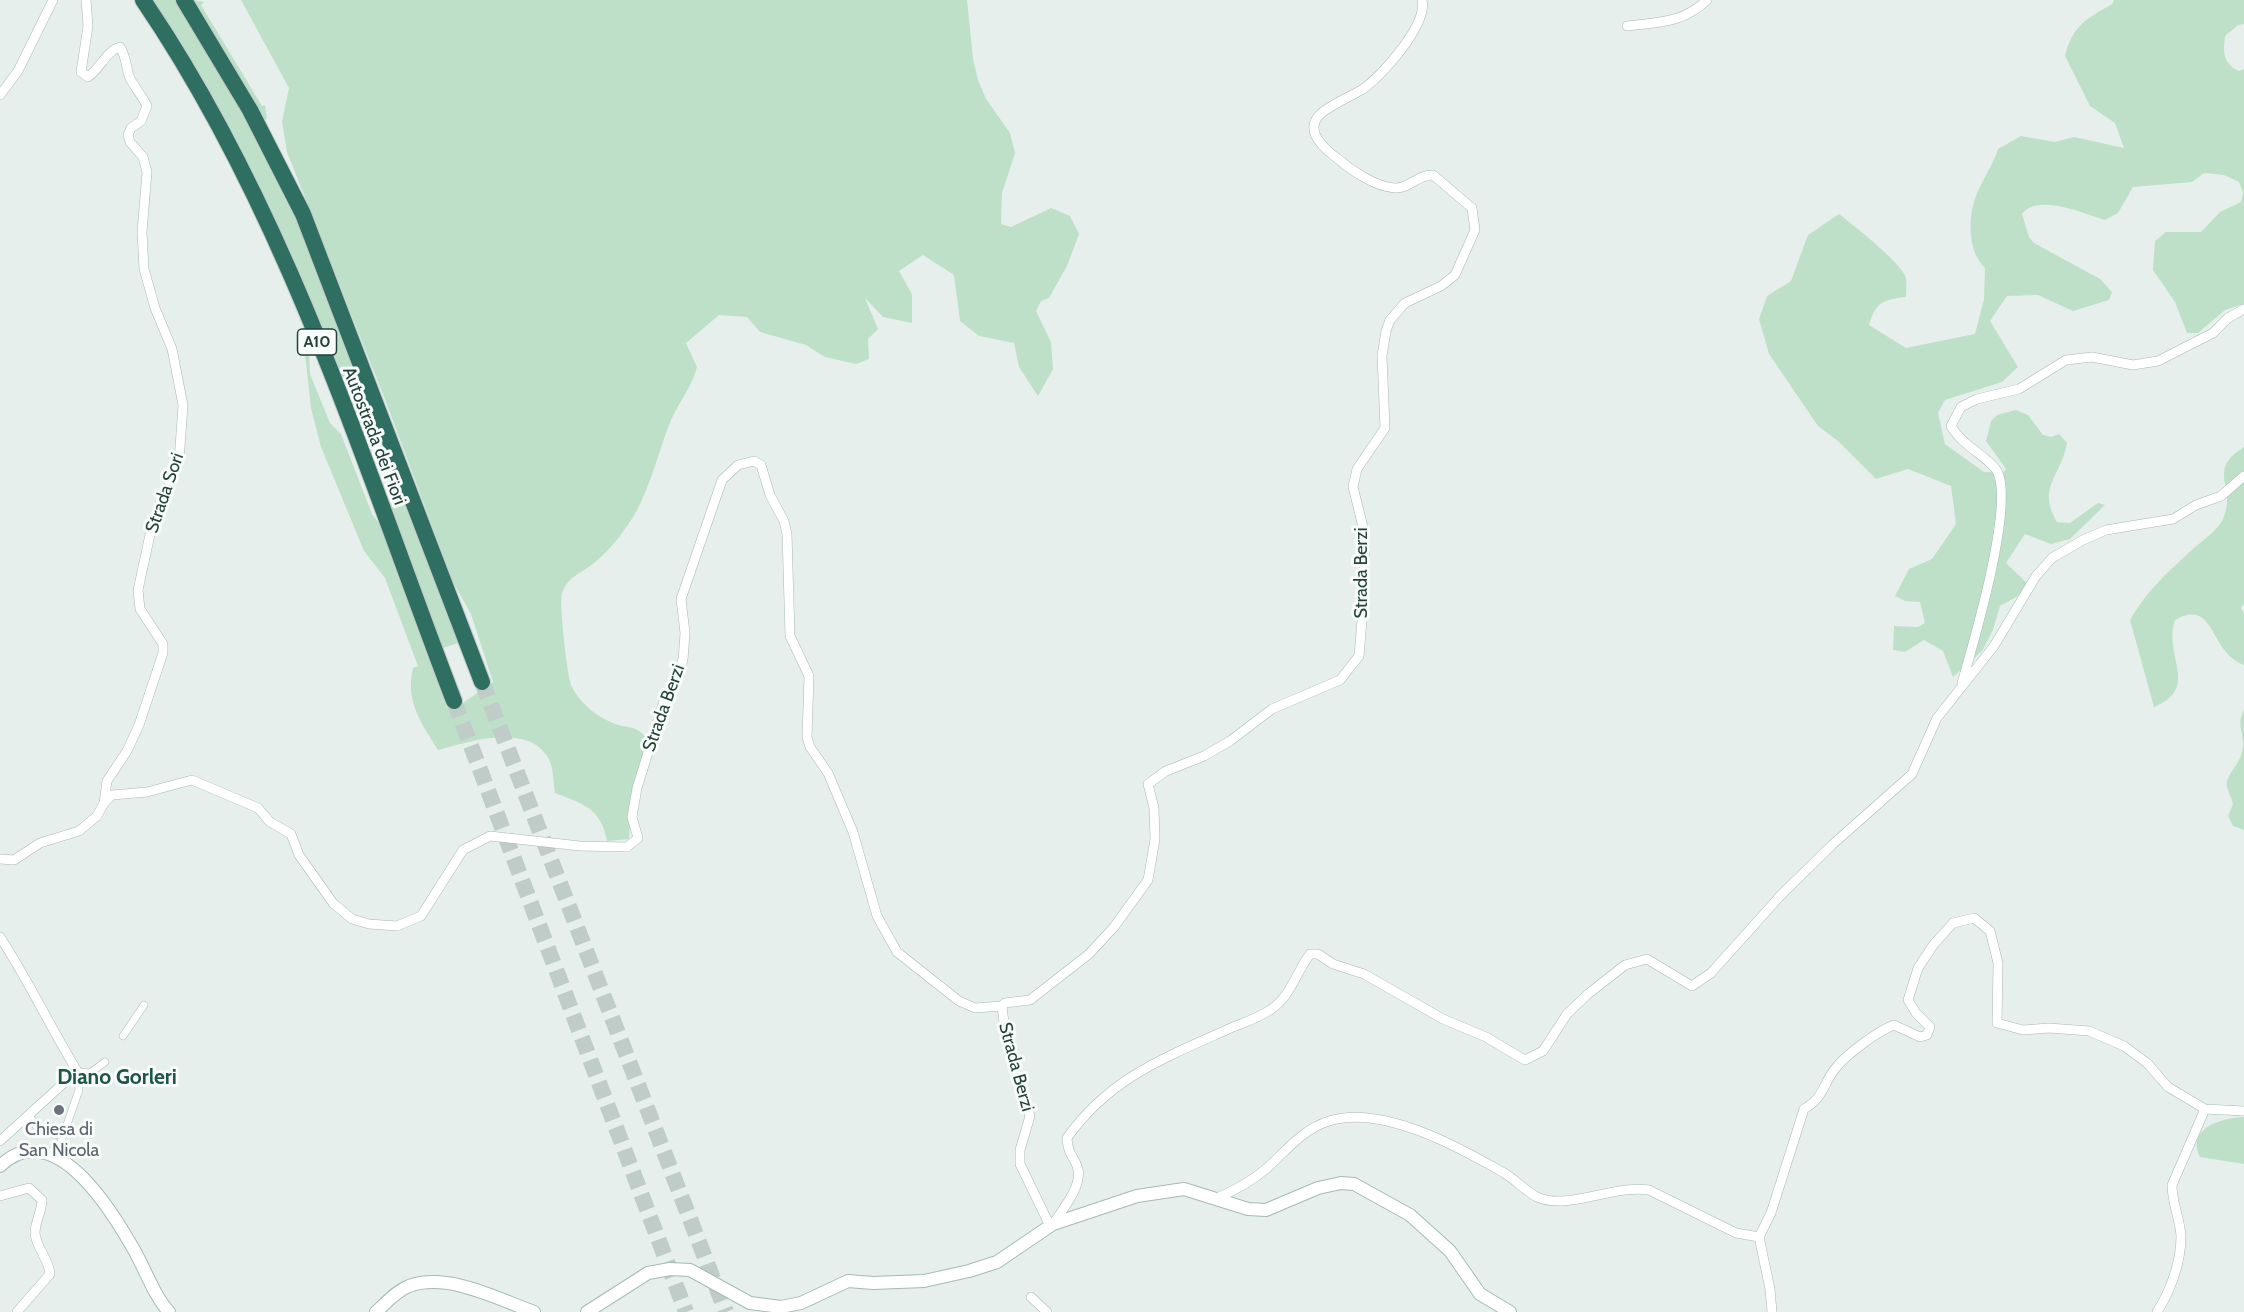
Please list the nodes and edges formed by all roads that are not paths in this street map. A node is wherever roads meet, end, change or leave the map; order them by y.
1 (54, 0) edge
2 (86, 0) edge
3 (143, 0) edge
4 (184, 0) edge
5 (1422, 0) edge
6 (1707, 0) edge
7 (1628, 26) dead end
8 (0, 95) edge
9 (2244, 309) edge
10 (2244, 476) edge
11 (482, 682) tunnel mouth
12 (1961, 686) junction
13 (454, 702) tunnel mouth
14 (104, 803) junction
15 (0, 859) edge
16 (0, 937) edge
17 (144, 1005) dead end
18 (1002, 1006) junction
19 (123, 1036) dead end
20 (105, 1062) dead end
21 (77, 1072) junction
22 (2205, 1109) junction
23 (2244, 1111) edge
24 (30, 1117) junction
25 (63, 1135) junction
26 (0, 1141) edge
27 (49, 1154) junction
28 (0, 1166) edge
29 (0, 1196) edge
30 (1217, 1198) junction
31 (1051, 1225) junction
32 (1759, 1237) junction
33 (1031, 1297) dead end
34 (17, 1312) edge
35 (169, 1312) edge
36 (376, 1312) edge
37 (534, 1312) edge
38 (587, 1312) edge
39 (1047, 1312) edge
40 (1510, 1312) edge
41 (1772, 1312) edge
42 (2157, 1312) edge

1 - 8 street
2 - 14 street, Strada Sori
3 - 13 highway, Autostrada dei Fiori / A10
4 - 11 highway, Autostrada dei Fiori / A10
5 - 18 street, Strada Berzi
6 - 7 street
9 - 12 street
10 - 12 street
12 - 31 street
14 - 15 street, Strada Sori
14 - 18 street, Strada Berzi
16 - 21 street
17 - 19 street
18 - 31 street, Strada Berzi
20 - 21 street
21 - 24 street
21 - 25 street
22 - 23 street
22 - 32 street
22 - 42 street
24 - 25 street
24 - 26 street
25 - 27 street
27 - 28 main road
27 - 35 main road
29 - 34 street
30 - 31 main road
30 - 32 street
30 - 40 main road
31 - 38 main road
32 - 41 street
33 - 39 street
36 - 37 main road

